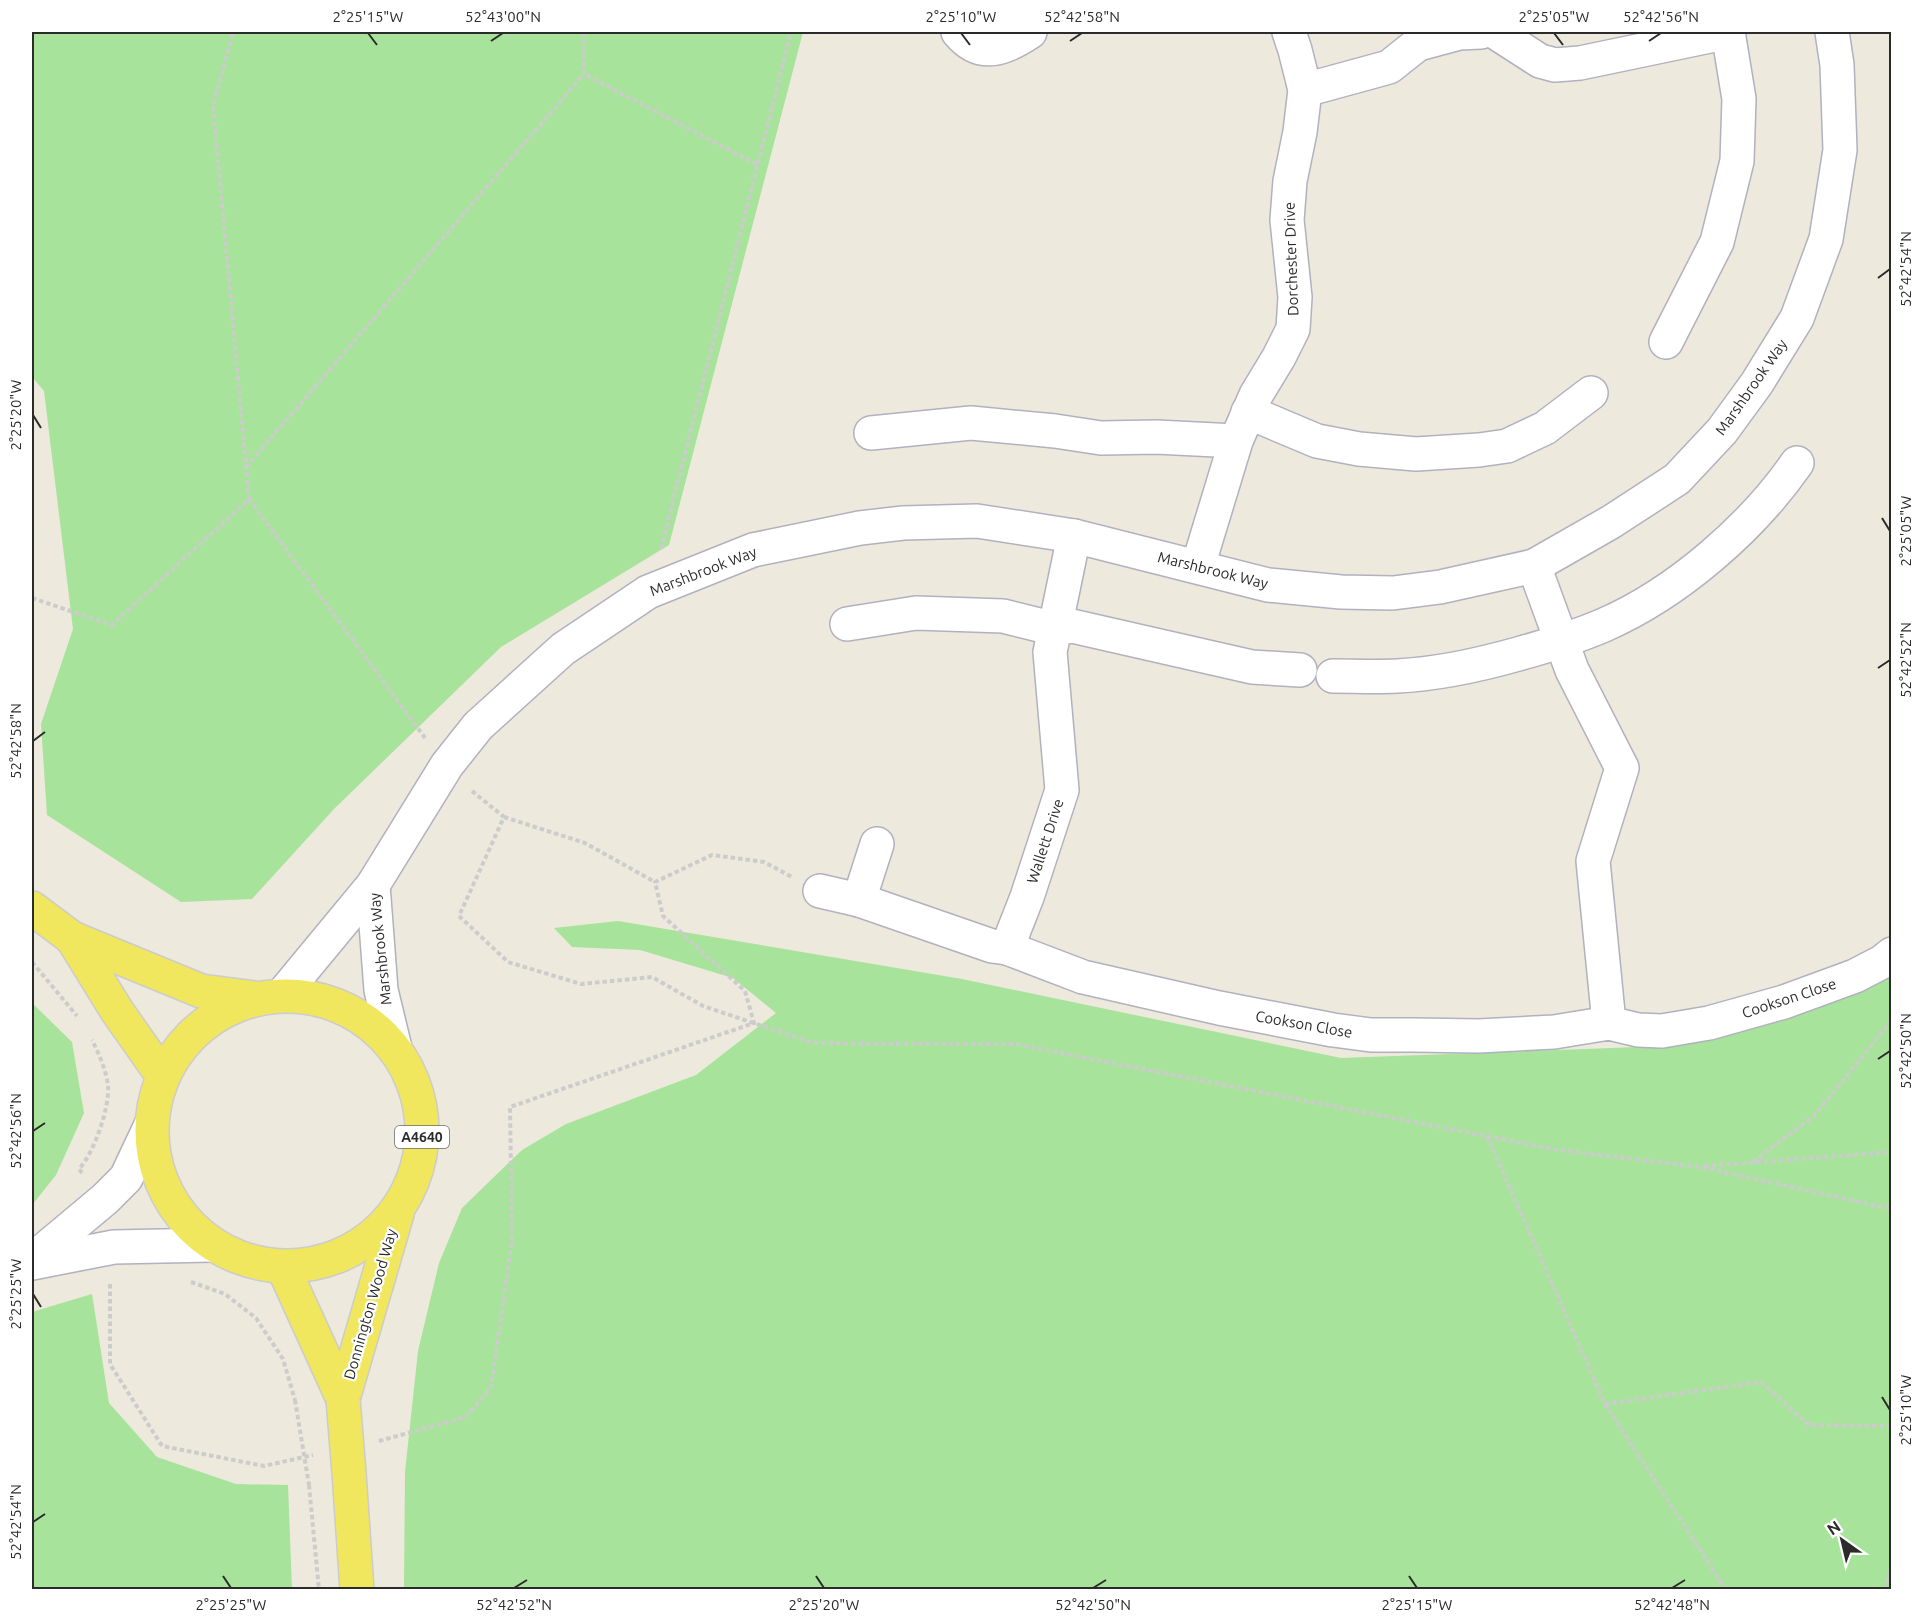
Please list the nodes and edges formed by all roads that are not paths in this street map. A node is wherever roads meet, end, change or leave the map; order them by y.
1 (958, 32) edge
2 (1030, 32) edge
3 (1289, 32) edge
4 (1481, 32) edge
5 (1495, 32) edge
6 (1729, 32) edge
7 (1832, 32) edge
8 (1305, 90) junction
9 (1666, 342) dead end
10 (1591, 393) dead end
11 (1242, 426) junction
12 (871, 433) dead end
13 (1797, 463) dead end
14 (1074, 536) junction
15 (1198, 566) junction
16 (1534, 566) junction
17 (847, 624) dead end
18 (1055, 629) junction
19 (1562, 642) junction
20 (1300, 670) dead end
21 (1333, 676) dead end
22 (877, 844) dead end
23 (373, 885) junction
24 (820, 891) road end
25 (859, 900) junction
26 (32, 908) edge
27 (72, 938) junction
28 (1008, 948) junction
29 (1892, 954) edge
30 (269, 997) junction
31 (1609, 1023) junction
32 (395, 1048) junction
33 (162, 1075) junction
34 (151, 1125) junction
35 (398, 1209) junction
36 (212, 1245) junction
37 (32, 1262) edge
38 (283, 1267) junction
39 (343, 1399) junction
40 (357, 1590) edge

1 - 2 street
3 - 8 street, Dorchester Drive
4 - 8 street
5 - 6 street
6 - 9 street
7 - 16 street, Marshbrook Way
8 - 11 street, Dorchester Drive
10 - 11 street
11 - 12 street
11 - 15 street, Dorchester Drive
13 - 19 street
14 - 15 street, Marshbrook Way
14 - 18 street, Wallett Drive
14 - 23 street, Marshbrook Way
15 - 16 street, Marshbrook Way
16 - 19 street
17 - 18 street
18 - 20 street
18 - 28 street, Wallett Drive
19 - 21 street
19 - 31 street
22 - 25 street
23 - 30 street, Marshbrook Way
23 - 32 street, Marshbrook Way
24 - 25 street
25 - 28 street
26 - 27 main road, A4640
27 - 30 main road, A4640
27 - 33 main road, A4640
28 - 31 street, Cookson Close
29 - 31 street, Cookson Close
30 - 32 main road, A4640
30 - 33 main road, A4640
32 - 35 main road, A4640
33 - 34 main road, A4640
34 - 36 main road, A4640
34 - 37 street
35 - 38 main road, A4640
35 - 39 main road, Donnington Wood Way / A4640
36 - 37 street
36 - 38 main road, A4640
38 - 39 main road, Donnington Wood Way / A4640
39 - 40 main road, Donnington Wood Way / A4640, bridge

